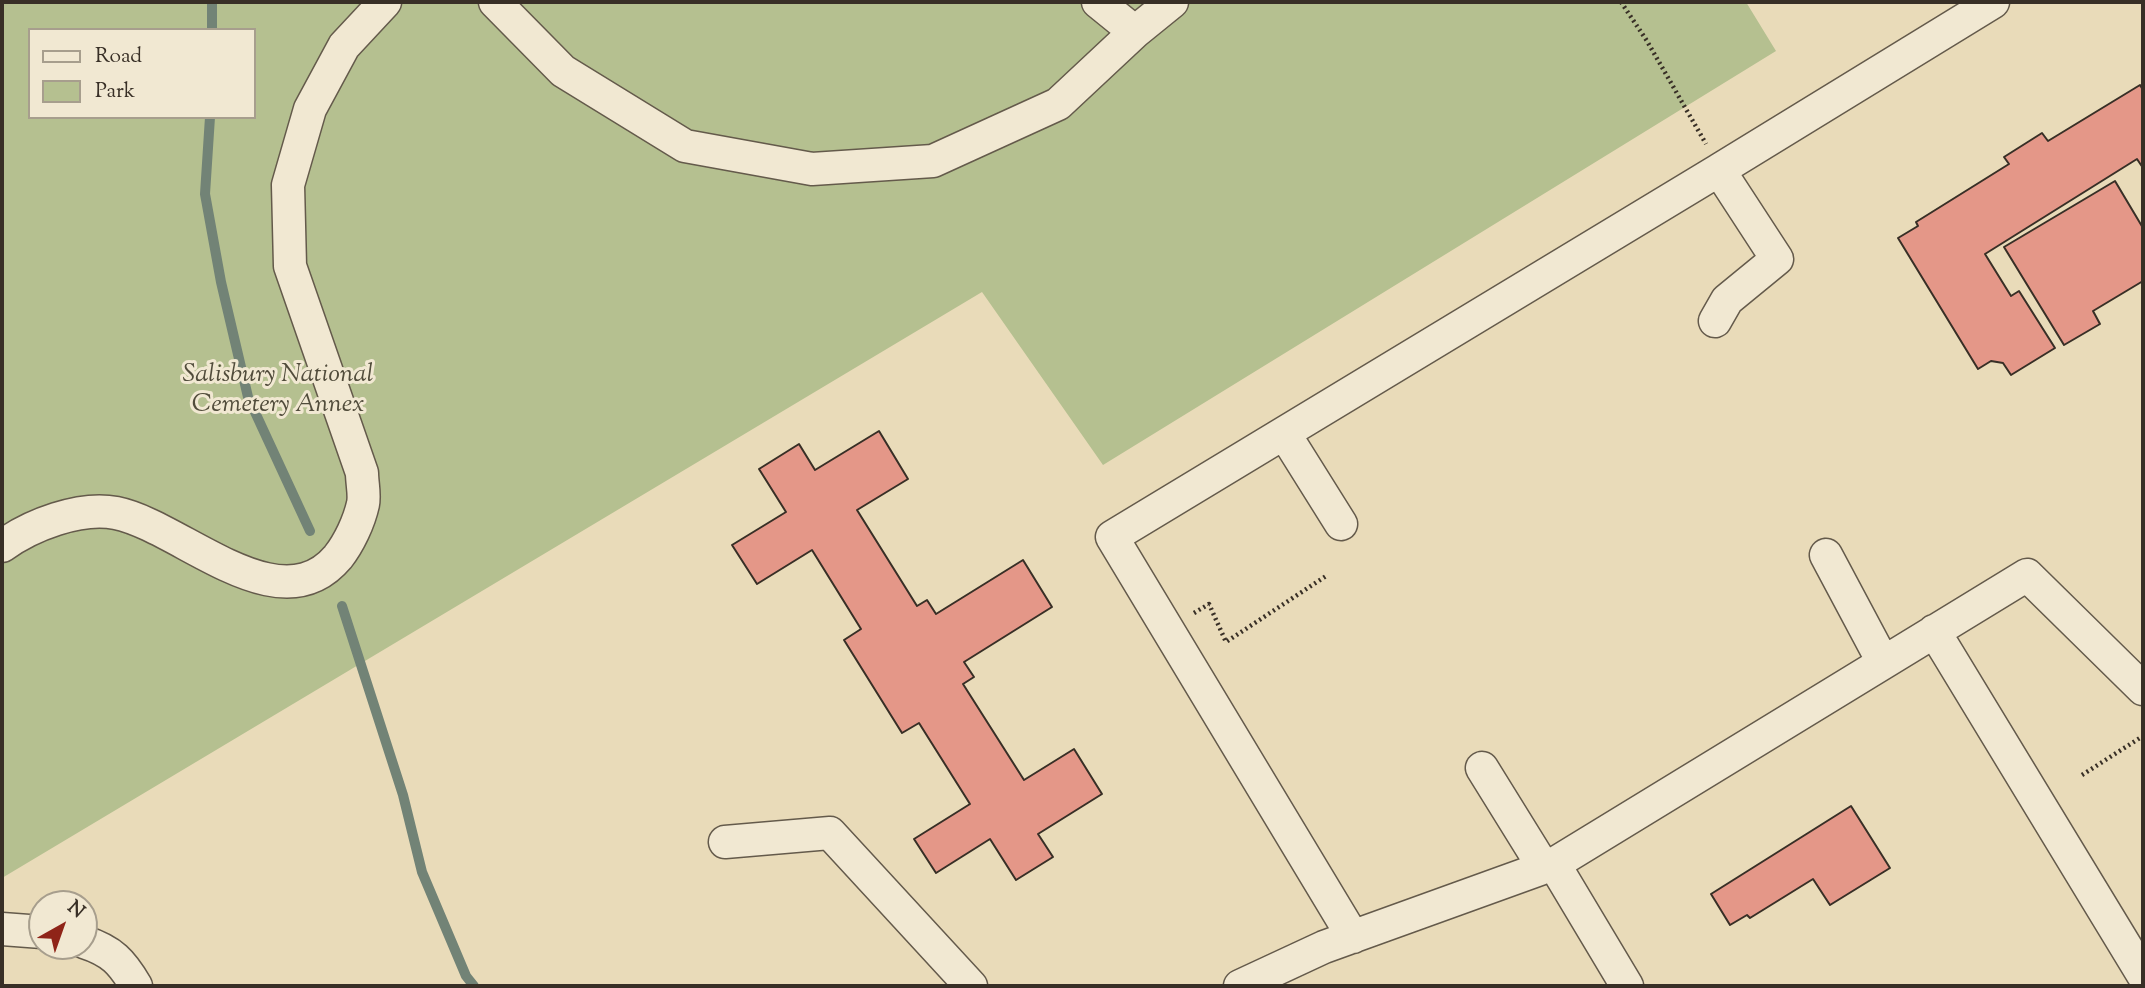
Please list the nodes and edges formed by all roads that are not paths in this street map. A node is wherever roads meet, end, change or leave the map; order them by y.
1 (385, 2) edge
2 (495, 2) edge
3 (1098, 2) edge
4 (1172, 2) edge
5 (1993, 2) edge
6 (1135, 32) junction
7 (1719, 170) junction
8 (1715, 321) dead end
9 (1284, 433) junction
10 (1341, 524) dead end
11 (2, 546) edge
12 (1826, 555) dead end
13 (1934, 631) junction
14 (1883, 662) junction
15 (2143, 689) edge
16 (1482, 768) dead end
17 (725, 842) dead end
18 (1549, 866) junction
19 (2, 929) edge
20 (28, 931) edge
21 (1353, 937) junction
22 (98, 947) edge
23 (2143, 975) edge
24 (136, 986) edge
25 (971, 986) edge
26 (1240, 986) edge
27 (1627, 986) edge

1 - 11 lane
2 - 6 lane
3 - 6 lane
4 - 6 lane
5 - 7 lane
7 - 8 lane
7 - 9 lane
9 - 10 lane
9 - 21 lane
12 - 14 lane
13 - 14 lane
13 - 15 lane
13 - 23 lane
14 - 18 lane
16 - 18 lane
17 - 25 lane
18 - 21 lane
18 - 27 lane
19 - 20 lane
21 - 26 lane
22 - 24 lane

